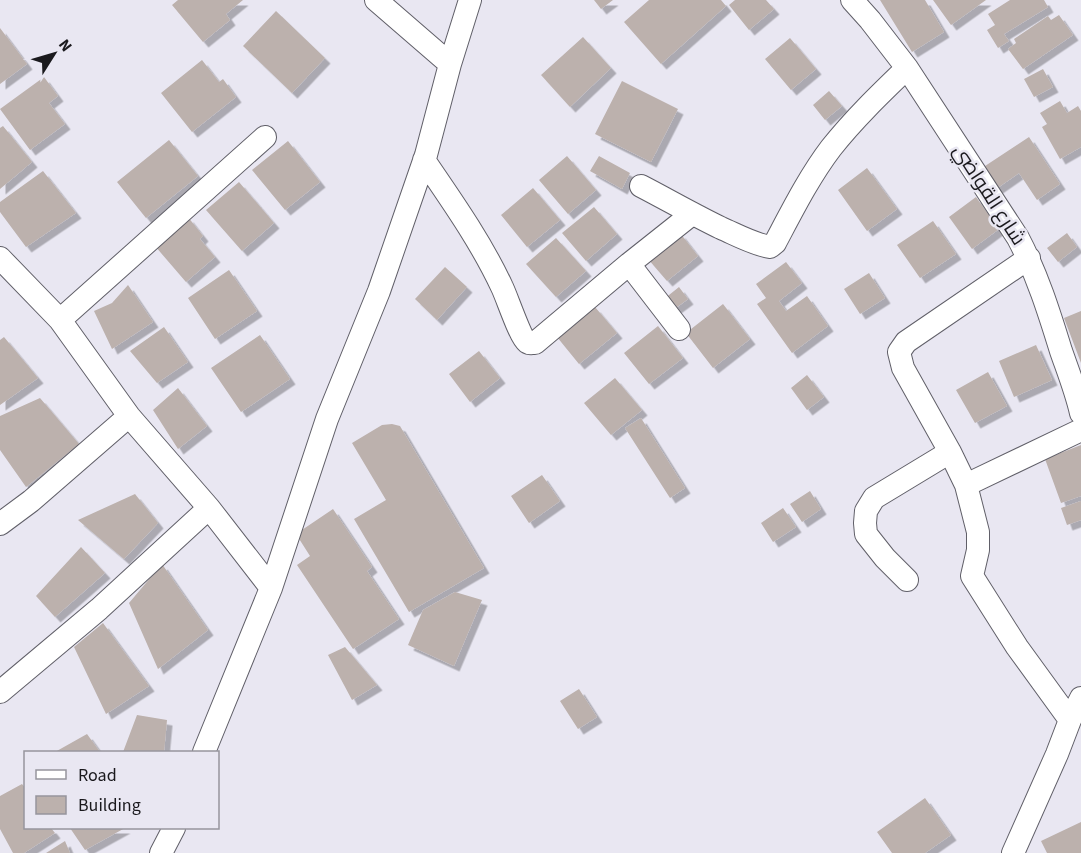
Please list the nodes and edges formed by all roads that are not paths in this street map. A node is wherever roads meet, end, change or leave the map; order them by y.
1 (376, 0) edge
2 (470, 0) edge
3 (852, 0) edge
4 (450, 64) junction
5 (907, 68) junction
6 (266, 137) dead end
7 (424, 160) junction
8 (641, 186) dead end
9 (692, 214) junction
10 (0, 258) edge
11 (1029, 258) junction
12 (629, 264) junction
13 (8, 281) edge
14 (60, 320) junction
15 (679, 329) dead end
16 (1080, 399) edge
17 (129, 416) junction
18 (1081, 430) edge
19 (950, 452) junction
20 (966, 485) junction
21 (209, 508) junction
22 (0, 524) edge
23 (907, 580) dead end
24 (271, 588) junction
25 (0, 692) edge
26 (1081, 698) edge
27 (1070, 720) junction
28 (205, 751) edge
29 (173, 829) edge
30 (161, 853) edge
31 (1013, 853) edge

1 - 4 street
2 - 4 street
3 - 5 street, شارع القواضي
4 - 7 street
5 - 9 street
5 - 11 street, شارع القواضي
6 - 14 street
7 - 12 street
7 - 24 street
8 - 9 street
9 - 12 street
10 - 13 street
11 - 16 street, شارع القواضي
11 - 19 street
12 - 15 street
13 - 14 street
14 - 17 street
17 - 21 street
17 - 22 street
18 - 20 street
19 - 20 street
19 - 23 street
20 - 27 street
21 - 24 street
21 - 25 street
24 - 28 street
26 - 27 street
27 - 31 street
29 - 30 street

